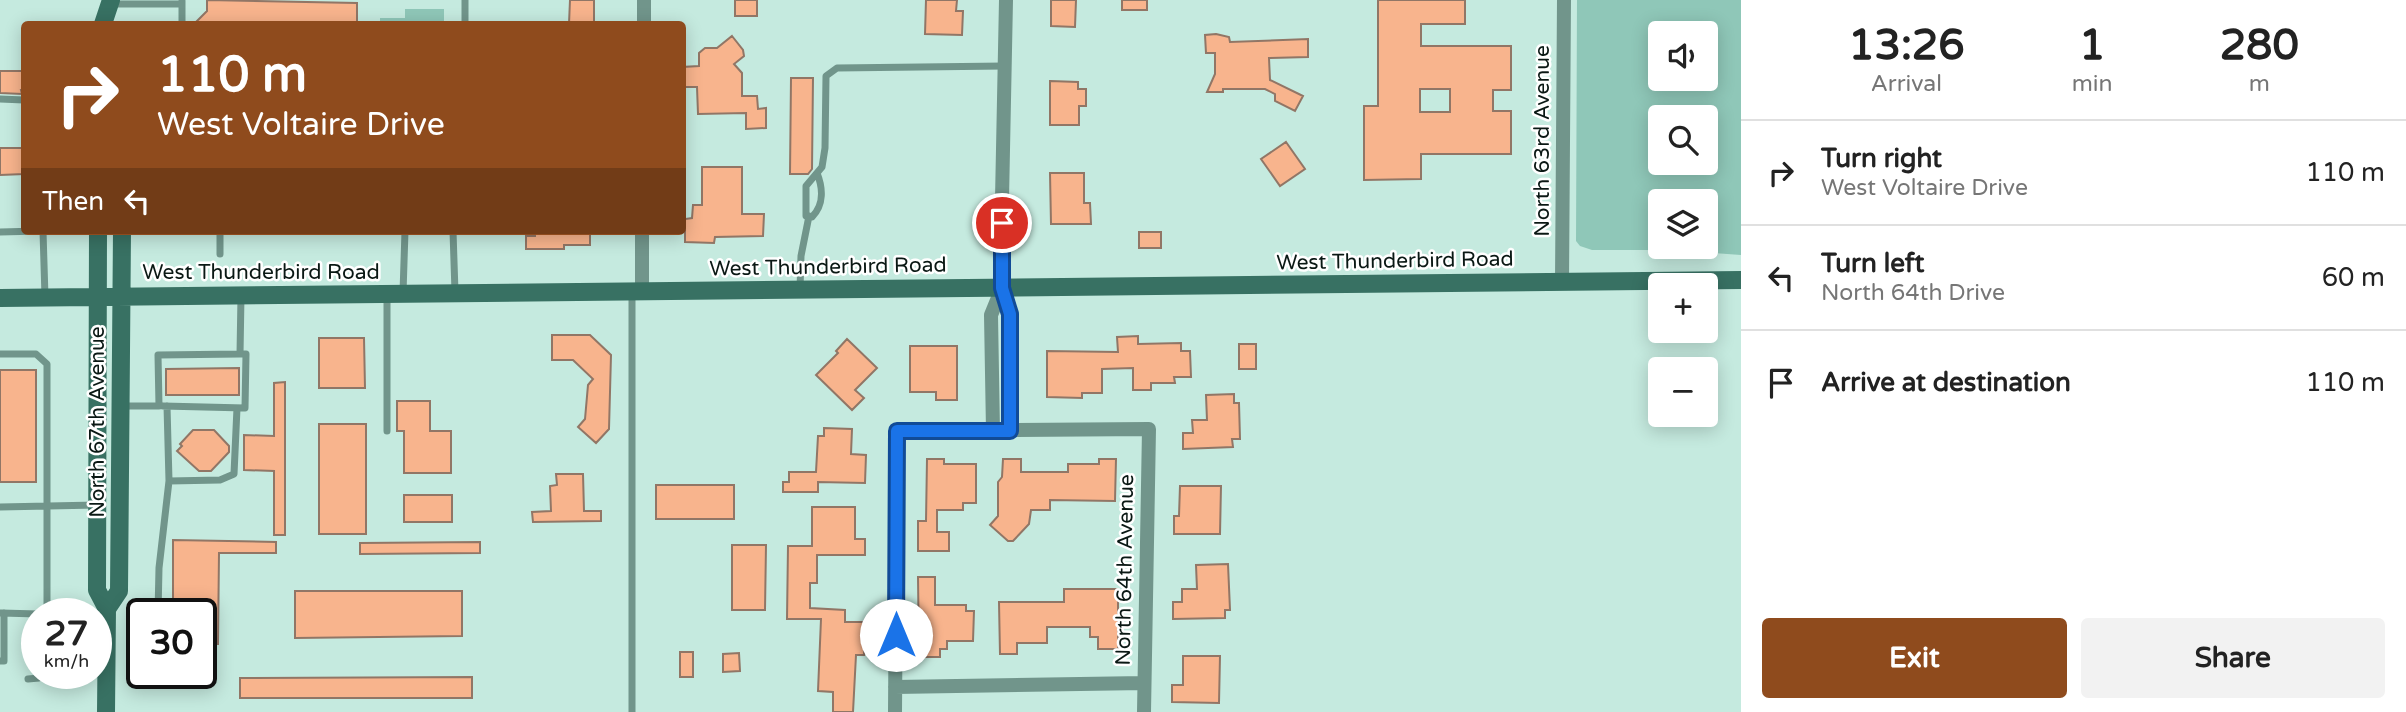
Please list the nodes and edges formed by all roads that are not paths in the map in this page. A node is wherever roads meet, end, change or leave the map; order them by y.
1 (465, 0) edge
2 (644, 0) edge
3 (1006, 0) edge
4 (1564, 0) edge
5 (111, 2) edge
6 (182, 2) edge
7 (104, 21) edge
8 (119, 21) edge
9 (182, 21) edge
10 (465, 21) edge
11 (644, 21) edge
12 (1004, 66) junction
13 (0, 99) edge
14 (21, 100) edge
15 (817, 173) junction
16 (809, 216) junction
17 (21, 231) edge
18 (0, 232) edge
19 (41, 235) edge
20 (98, 235) edge
21 (121, 235) edge
22 (220, 235) edge
23 (404, 235) edge
24 (453, 235) edge
25 (642, 235) edge
26 (219, 254) dead end
27 (1741, 280) edge
28 (1562, 282) junction
29 (1002, 288) junction
30 (800, 289) junction
31 (637, 291) junction
32 (395, 293) junction
33 (455, 293) junction
34 (241, 295) junction
35 (98, 296) junction
36 (121, 296) junction
37 (45, 297) junction
38 (0, 298) edge
39 (0, 354) edge
40 (240, 354) junction
41 (992, 371) junction
42 (1010, 371) junction
43 (119, 406) junction
44 (163, 406) junction
45 (237, 408) junction
46 (387, 431) dead end
47 (993, 431) junction
48 (1010, 431) junction
49 (169, 481) junction
50 (97, 505) junction
51 (47, 506) junction
52 (0, 507) edge
53 (47, 598) edge
54 (101, 598) edge
55 (158, 598) edge
56 (112, 601) edge
57 (2, 613) edge
58 (21, 614) edge
59 (2, 633) edge
60 (2, 652) edge
61 (0, 661) edge
62 (1144, 683) junction
63 (895, 687) junction
64 (106, 689) edge
65 (106, 712) edge
66 (632, 712) edge
67 (895, 712) edge
68 (1144, 712) edge

1 - 10 lane
2 - 11 street
3 - 12 street
4 - 28 street, North 63rd Avenue
5 - 6 lane
5 - 7 main road
5 - 8 main road
6 - 9 lane
12 - 15 lane
12 - 29 street
13 - 14 lane
15 - 16 lane
15 - 16 lane
16 - 30 lane
17 - 18 lane
19 - 37 lane
20 - 35 main road, North 67th Avenue
21 - 36 main road, North 67th Avenue
22 - 26 lane
23 - 32 lane
24 - 33 lane
25 - 31 street
27 - 28 main road, West Thunderbird Road
28 - 29 main road, West Thunderbird Road
29 - 30 main road, West Thunderbird Road
29 - 41 street
29 - 42 street
30 - 31 main road, West Thunderbird Road
31 - 33 main road, West Thunderbird Road
31 - 66 lane
32 - 33 main road, West Thunderbird Road
32 - 34 main road, West Thunderbird Road
32 - 46 lane
34 - 36 main road, West Thunderbird Road
34 - 40 lane
35 - 36 main road, West Thunderbird Road
35 - 37 main road, West Thunderbird Road
35 - 50 main road, North 67th Avenue
36 - 43 main road, North 67th Avenue
37 - 38 main road, West Thunderbird Road
39 - 51 lane
40 - 44 lane
40 - 45 lane
41 - 42 street
41 - 47 street
42 - 48 street
43 - 44 lane
43 - 56 main road, North 67th Avenue
44 - 45 lane
44 - 49 lane
45 - 49 lane
47 - 48 street
47 - 63 street
48 - 62 street, North 64th Avenue
49 - 55 lane
50 - 51 lane
50 - 54 main road, North 67th Avenue
51 - 52 lane
51 - 53 lane
57 - 58 lane
57 - 59 lane
59 - 60 lane
60 - 61 lane
62 - 63 street
62 - 68 street, North 64th Avenue
63 - 67 street
64 - 65 main road, North 67th Avenue

